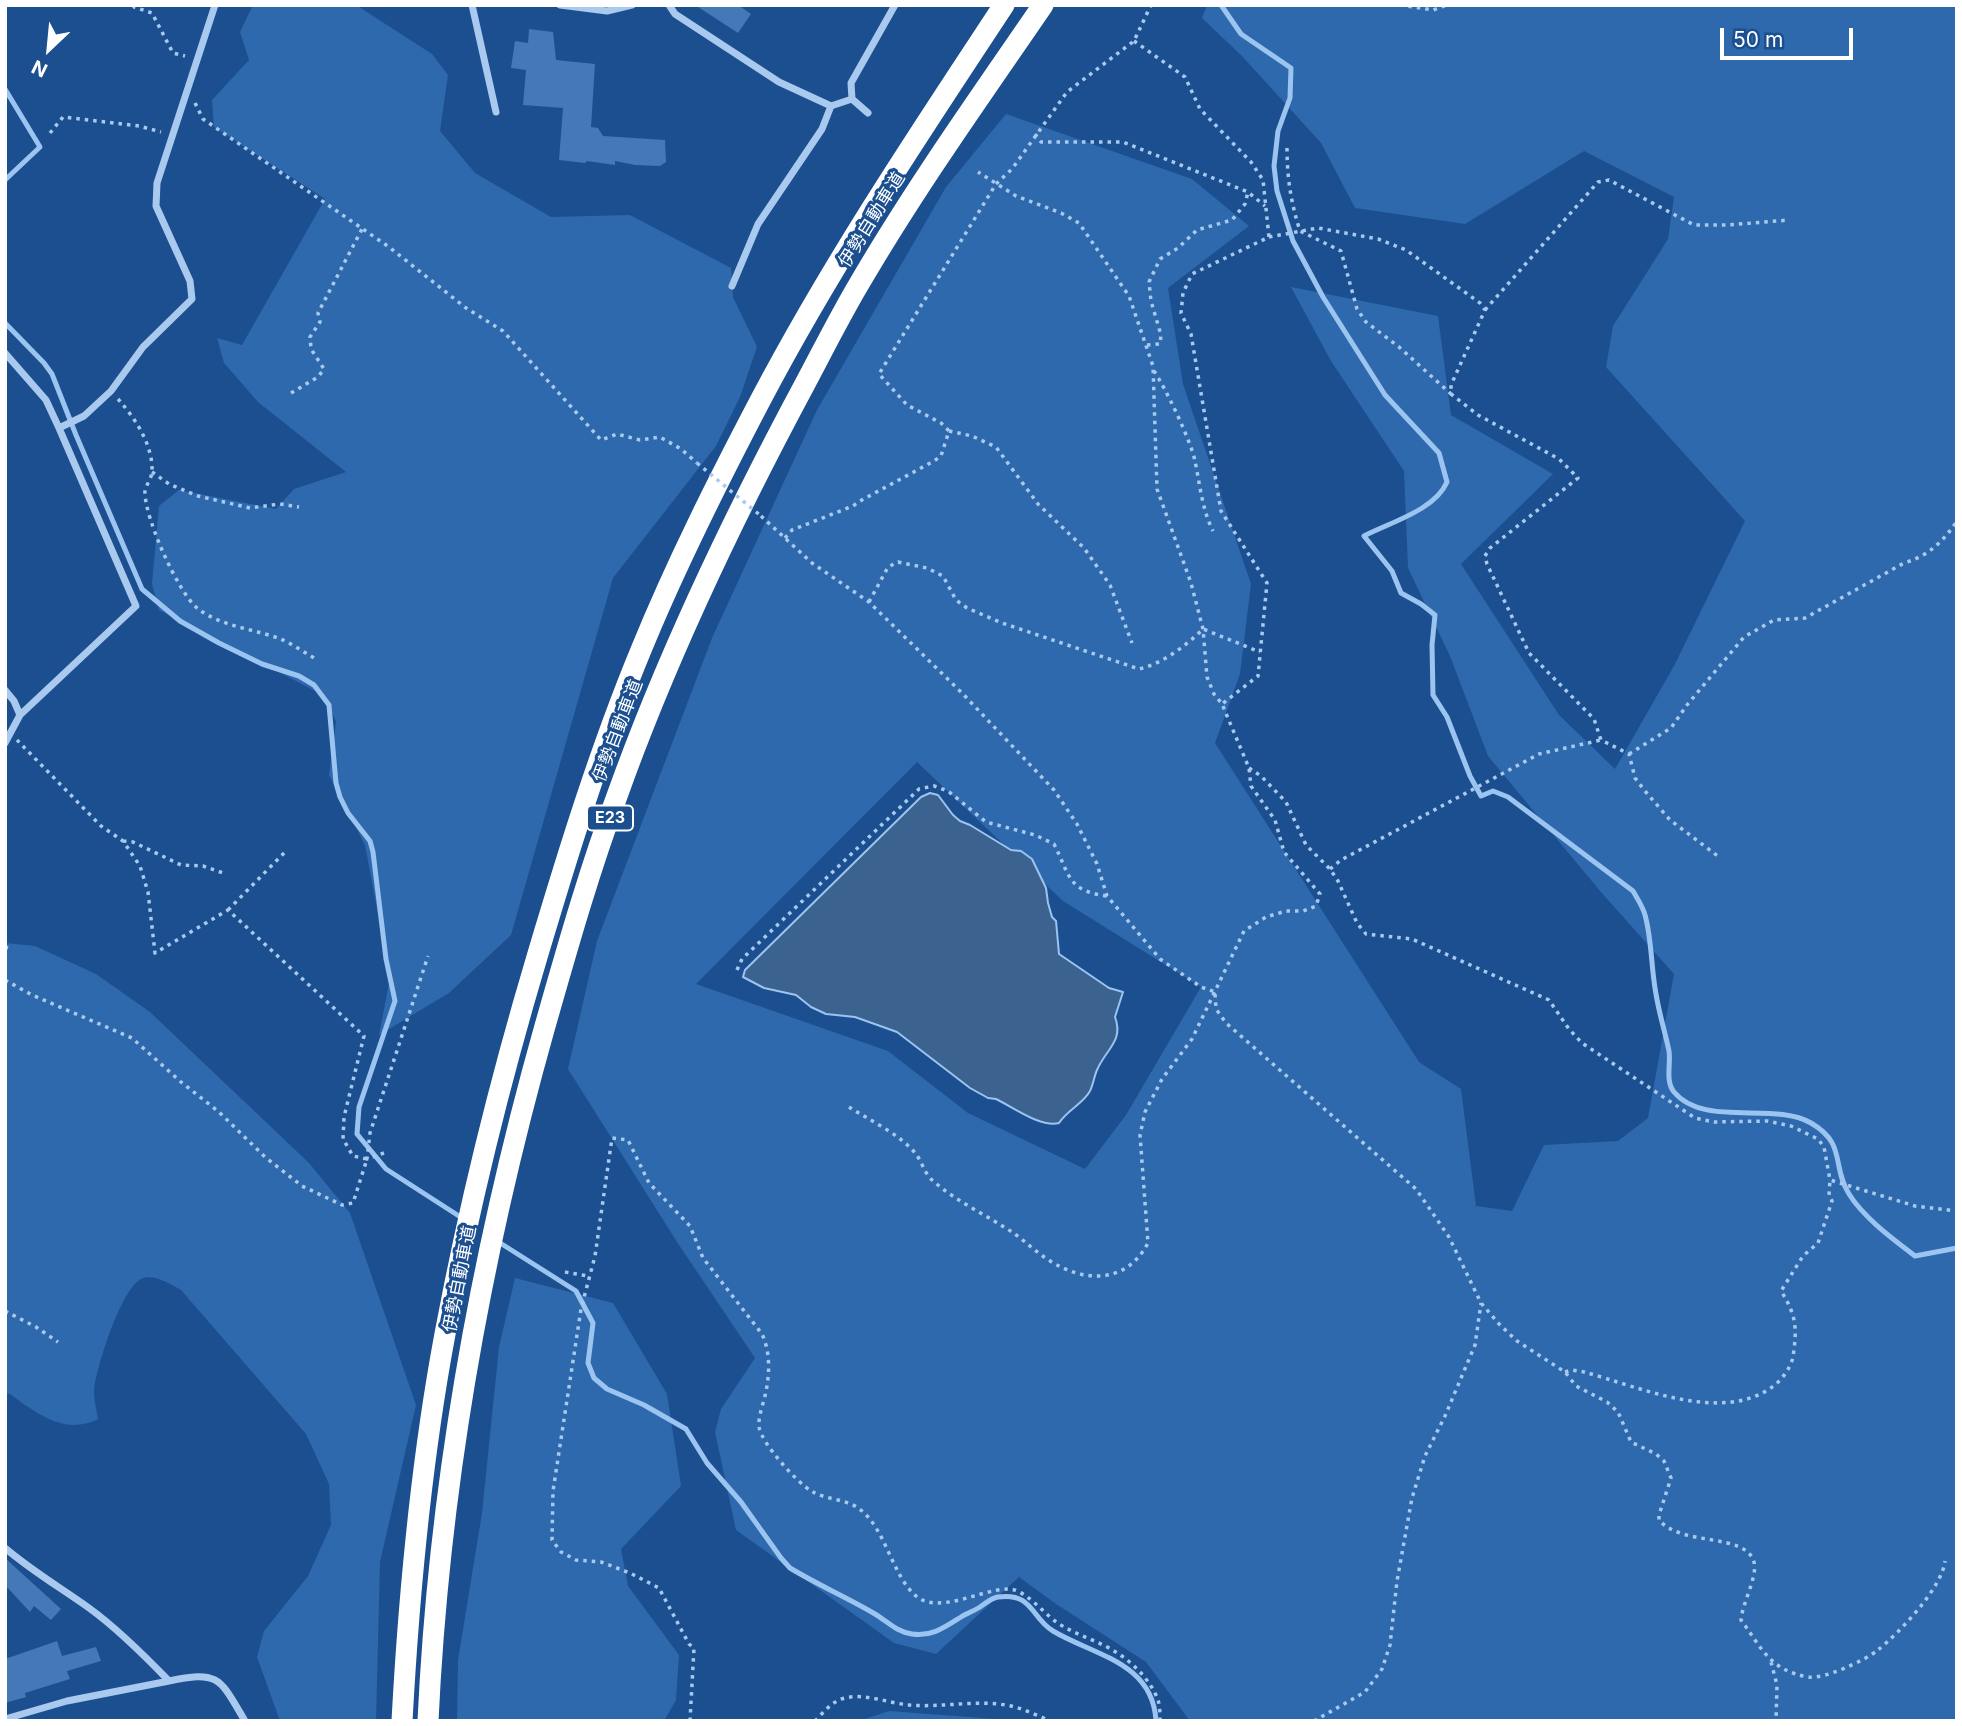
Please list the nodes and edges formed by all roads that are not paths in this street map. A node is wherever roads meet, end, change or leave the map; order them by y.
1 (215, 5) edge
2 (472, 5) edge
3 (560, 5) edge
4 (632, 5) edge
5 (669, 5) edge
6 (895, 5) edge
7 (1004, 5) edge
8 (1043, 5) edge
9 (852, 99) junction
10 (831, 106) junction
11 (496, 112) dead end
12 (868, 113) dead end
13 (732, 286) dead end
14 (5, 353) edge
15 (59, 428) junction
16 (5, 690) edge
17 (20, 715) junction
18 (5, 743) edge
19 (5, 1548) edge
20 (169, 1681) junction
21 (5, 1719) edge
22 (245, 1721) edge
23 (402, 1721) edge
24 (428, 1721) edge

1 - 15 street
2 - 11 street
3 - 4 street
5 - 10 street
6 - 9 street
7 - 23 highway, 伊勢自動車道 / E23
8 - 24 highway, 伊勢自動車道 / E23
9 - 10 street
9 - 12 street
10 - 13 street
14 - 15 street
15 - 17 street
16 - 17 street
17 - 18 street
19 - 20 street
20 - 21 street
20 - 22 street

